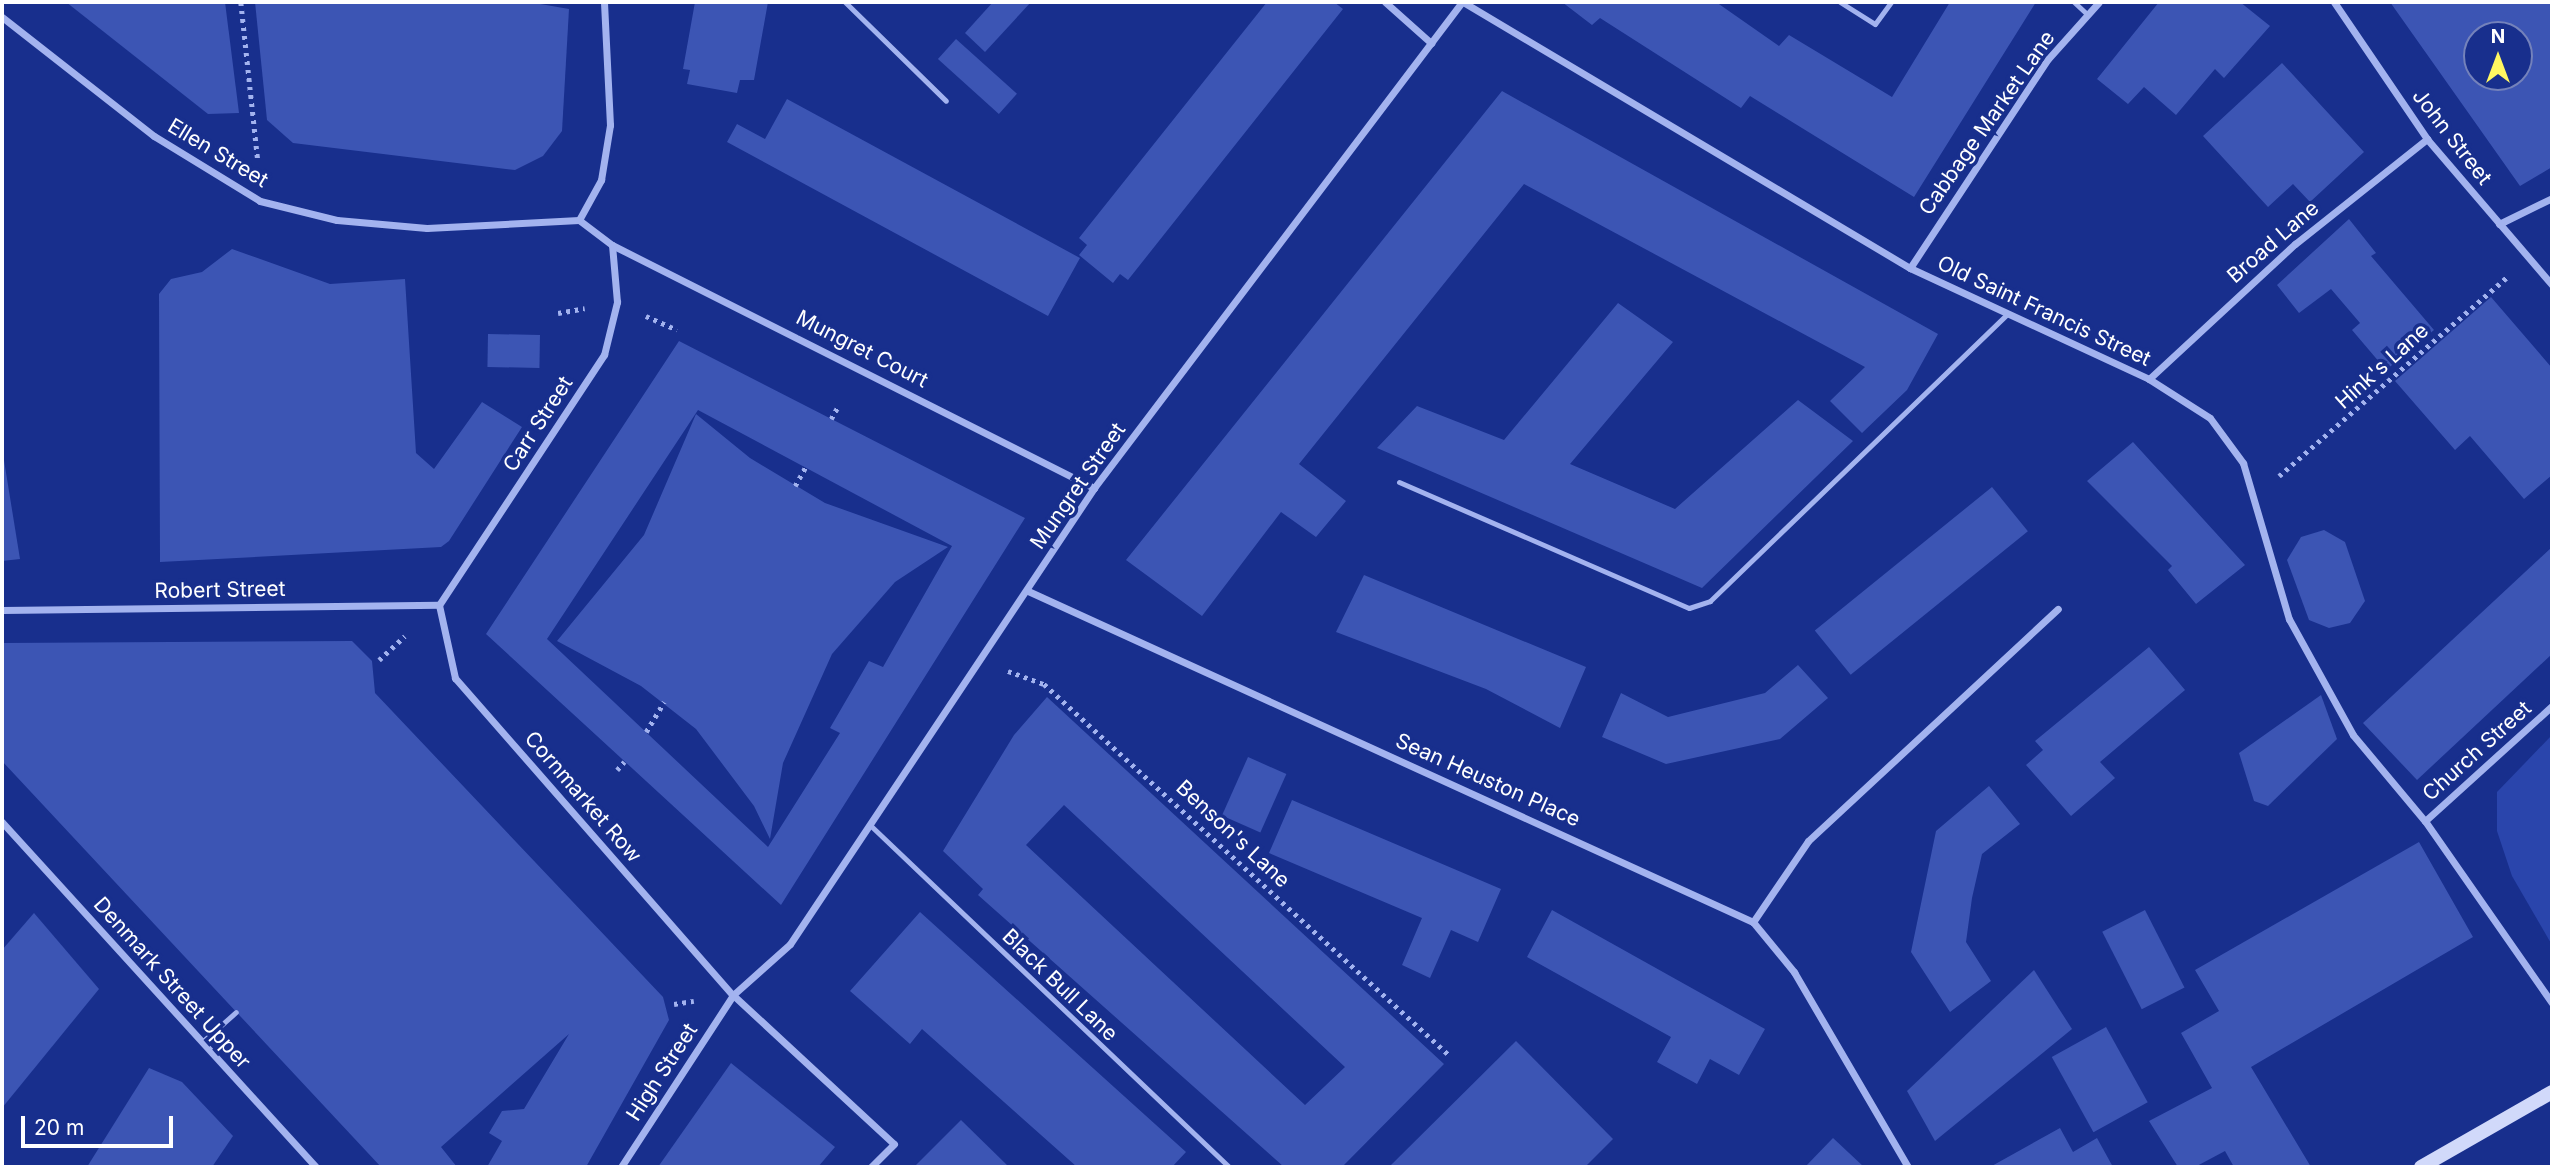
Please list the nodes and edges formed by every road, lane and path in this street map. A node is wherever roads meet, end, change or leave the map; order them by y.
1 (241, 2) edge
2 (604, 2) edge
3 (845, 2) edge
4 (1385, 2) edge
5 (1463, 2) edge
6 (1840, 2) edge
7 (1891, 2) edge
8 (2074, 2) edge
9 (2099, 2) edge
10 (2334, 2) edge
11 (2087, 14) junction
12 (2, 17) edge
13 (1432, 43) junction
14 (946, 101) dead end
15 (2427, 139) junction
16 (258, 160) dead end
17 (2552, 198) edge
18 (579, 220) junction
19 (2499, 224) junction
20 (612, 245) junction
21 (2529, 258) junction
22 (1910, 268) junction
23 (2552, 285) edge
24 (2007, 314) junction
25 (2149, 379) junction
26 (837, 408) dead end
27 (831, 419) dead end
28 (806, 468) dead end
29 (1399, 482) dead end
30 (795, 486) dead end
31 (1094, 488) junction
32 (2252, 492) junction
33 (1028, 591) junction
34 (439, 606) junction
35 (2058, 609) dead end
36 (2, 610) edge
37 (981, 662) junction
38 (664, 702) dead end
39 (2552, 706) edge
40 (646, 732) dead end
41 (624, 762) dead end
42 (617, 770) dead end
43 (2425, 821) junction
44 (2, 822) edge
45 (870, 825) junction
46 (1753, 922) junction
47 (733, 995) junction
48 (2552, 1003) edge
49 (236, 1012) dead end
50 (202, 1042) junction
51 (1448, 1055) dead end
52 (2552, 1091) edge
53 (316, 1167) edge
54 (621, 1167) edge
55 (871, 1167) edge
56 (1229, 1167) edge
57 (1908, 1167) edge
58 (2421, 1167) edge

1 - 16 path
2 - 18 street
3 - 14 lane
4 - 13 street
5 - 13 street, Mungret Street
5 - 22 street, Old Saint Francis Street
6 - 7 lane
8 - 11 lane
9 - 11 street, Cabbage Market Lane
10 - 15 street, John Street
11 - 22 street, Cabbage Market Lane
12 - 18 street, Ellen Street
13 - 31 street, Mungret Street
15 - 19 street, John Street
15 - 25 street, Broad Lane
17 - 19 street
18 - 20 street
19 - 21 street, John Street
20 - 31 street, Mungret Court
20 - 34 street, Carr Street
21 - 23 street, John Street
21 - 32 path, Hink's Lane
22 - 24 street, Old Saint Francis Street
24 - 25 street, Old Saint Francis Street
24 - 29 lane
25 - 32 street, Old Saint Francis Street
26 - 27 path
28 - 30 path
31 - 33 street, Mungret Street
32 - 43 street, Old Saint Francis Street
33 - 37 street, Mungret Street
33 - 46 street, Sean Heuston Place
34 - 36 street, Robert Street
34 - 47 street, Cornmarket Row
35 - 46 street
37 - 45 street, Mungret Street
37 - 51 path, Benson's Lane
38 - 40 path
39 - 43 street, Church Street
41 - 42 path
43 - 48 street, Old Saint Francis Street
44 - 50 street, Denmark Street Upper
45 - 47 street, Mungret Street
45 - 56 lane, Black Bull Lane
46 - 57 street, Sean Heuston Place
47 - 54 street, High Street
47 - 55 street, Cornmarket Row
49 - 50 lane
50 - 53 street, Denmark Street Upper
52 - 58 main road

